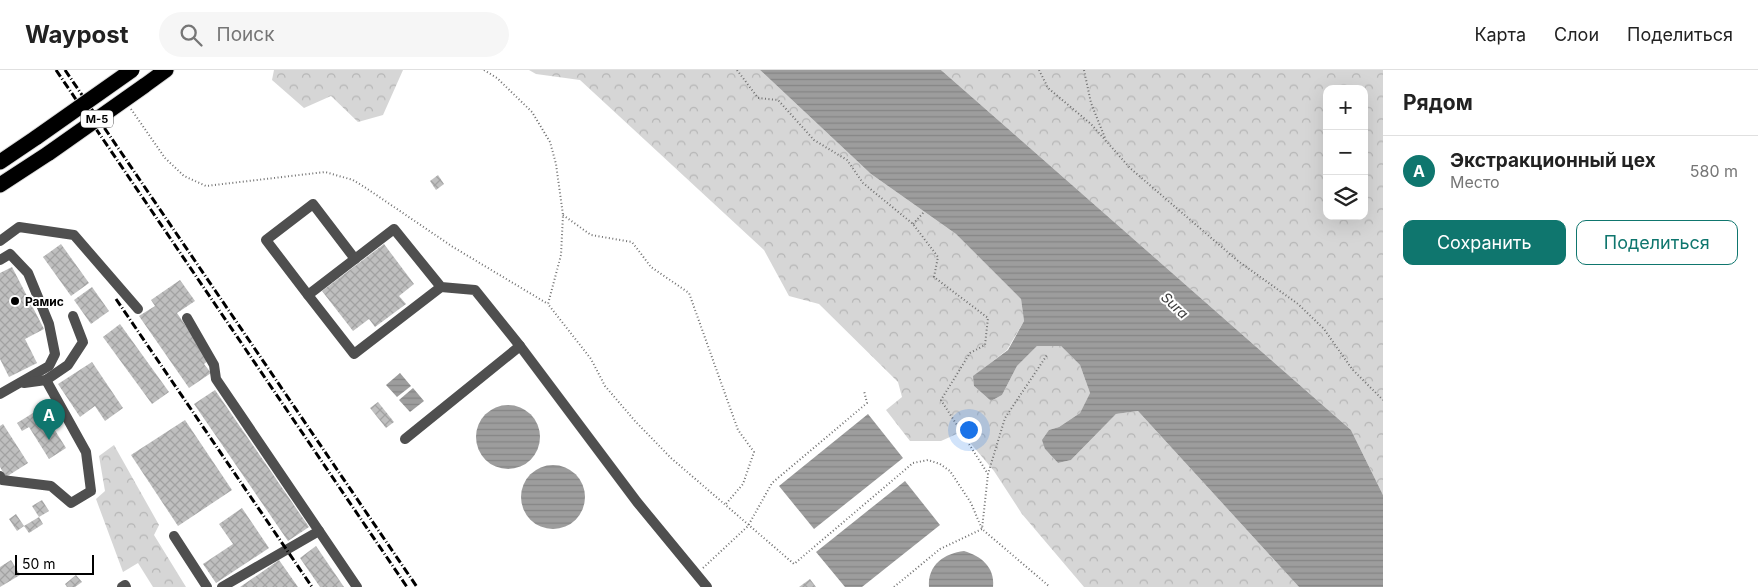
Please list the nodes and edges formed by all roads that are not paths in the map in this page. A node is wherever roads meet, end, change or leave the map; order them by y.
1 (132, 70) edge
2 (166, 70) edge
3 (0, 162) edge
4 (0, 185) edge
5 (0, 241) edge
6 (355, 259) junction
7 (0, 260) edge
8 (441, 287) junction
9 (308, 295) junction
10 (138, 309) dead end
11 (73, 316) dead end
12 (187, 318) dead end
13 (520, 346) junction
14 (46, 380) junction
15 (18, 383) junction
16 (0, 394) edge
17 (405, 439) dead end
18 (0, 476) edge
19 (319, 531) junction
20 (174, 536) dead end
21 (122, 587) edge
22 (126, 587) edge
23 (207, 587) edge
24 (222, 587) edge
25 (357, 587) edge
26 (707, 587) edge

1 - 3 highway, М-5, bridge
2 - 4 highway, М-5, bridge
5 - 10 lane
6 - 8 lane
6 - 9 lane
6 - 9 lane
7 - 15 lane
8 - 9 lane
8 - 13 lane
11 - 14 lane
12 - 19 lane
13 - 17 lane
13 - 26 lane
14 - 15 lane
14 - 18 lane
15 - 16 lane
19 - 24 lane
19 - 25 lane
20 - 23 lane
21 - 22 lane

